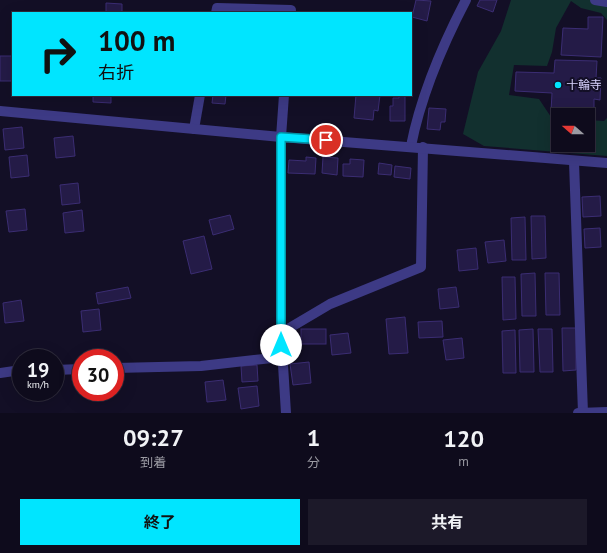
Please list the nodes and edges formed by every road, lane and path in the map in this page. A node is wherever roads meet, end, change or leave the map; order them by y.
1 (466, 0) edge
2 (595, 0) edge
3 (607, 2) edge
4 (291, 8) edge
5 (216, 12) edge
6 (200, 96) edge
7 (284, 96) edge
8 (0, 111) edge
9 (194, 128) junction
10 (281, 137) junction
11 (411, 146) junction
12 (423, 147) junction
13 (574, 162) junction
14 (607, 163) edge
15 (281, 333) junction
16 (281, 357) junction
17 (124, 368) edge
18 (12, 372) edge
19 (0, 374) edge
20 (607, 412) edge
21 (286, 413) edge
22 (578, 413) edge
23 (583, 413) edge

1 - 11 street
2 - 3 street
4 - 5 street
6 - 9 street
7 - 10 street
8 - 9 street
9 - 10 street
10 - 11 street
10 - 15 street
11 - 12 street
12 - 13 street
12 - 15 street
13 - 14 street
13 - 23 street
15 - 16 street
16 - 17 street
16 - 21 street
18 - 19 street
20 - 23 street
22 - 23 street

